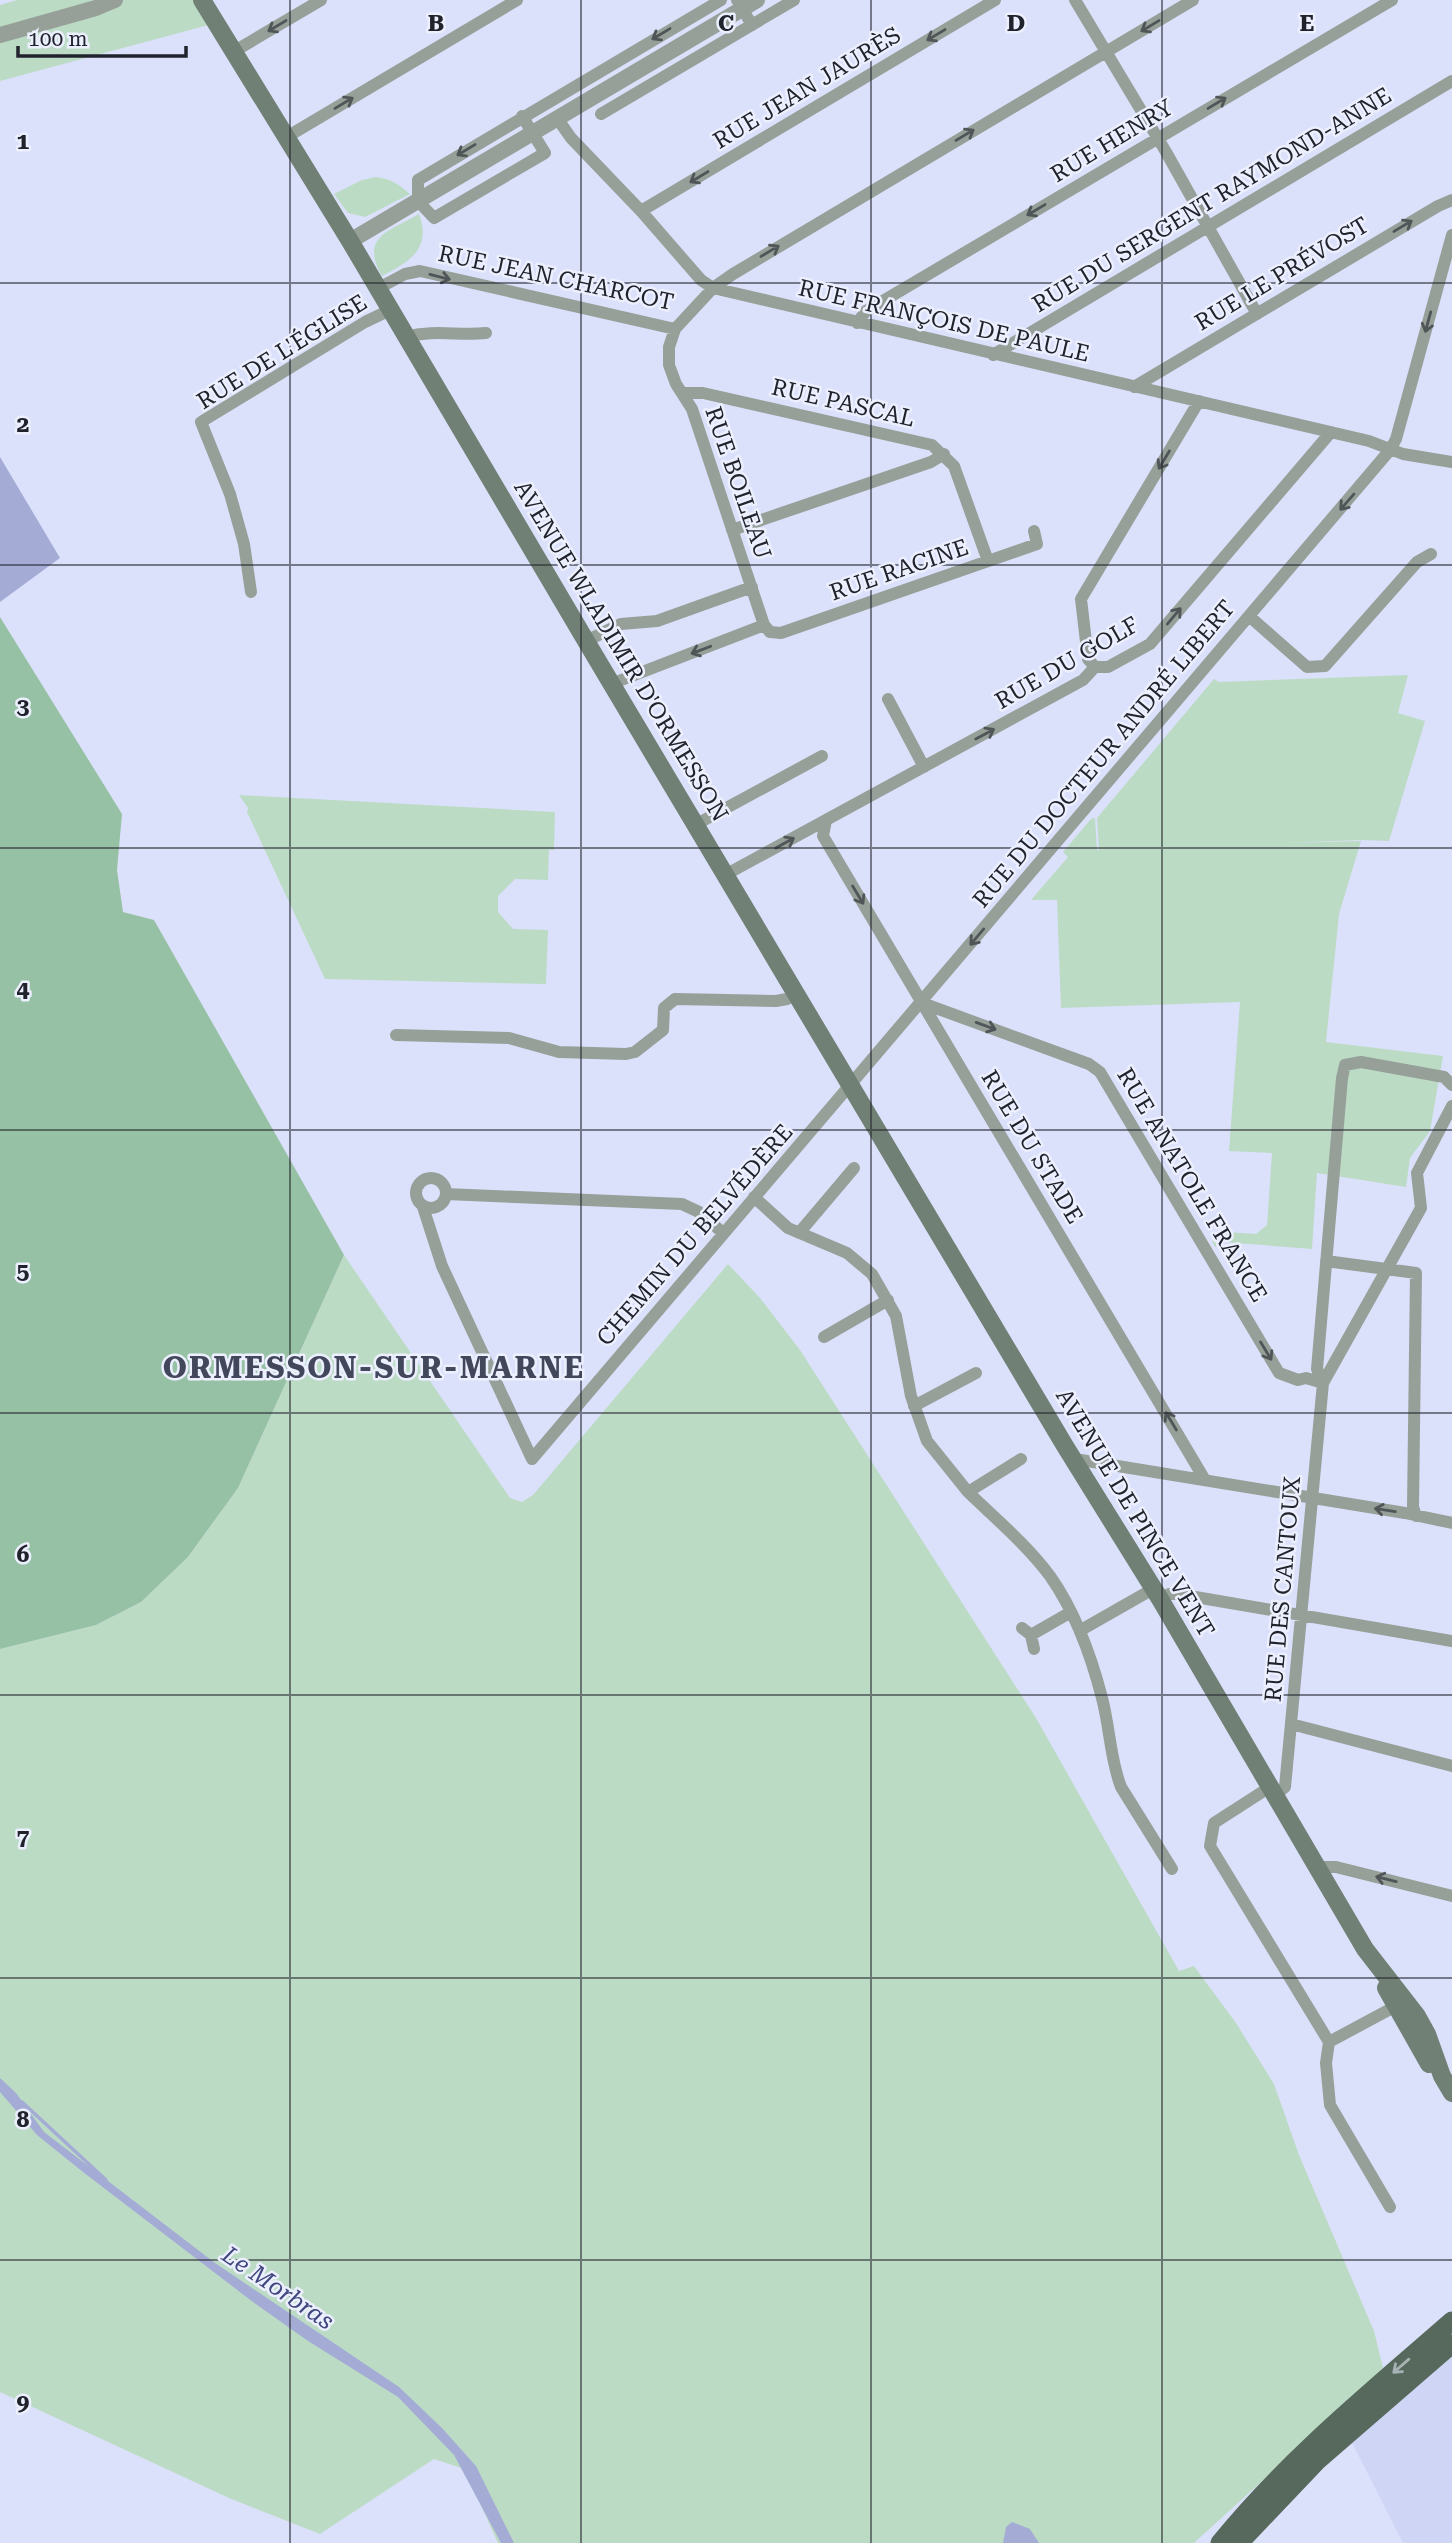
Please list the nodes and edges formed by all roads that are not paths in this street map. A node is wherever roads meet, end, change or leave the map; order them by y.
1 (116, 0) edge
2 (202, 0) edge
3 (321, 0) edge
4 (517, 0) edge
5 (720, 0) edge
6 (757, 0) edge
7 (794, 0) edge
8 (995, 0) edge
9 (1075, 0) edge
10 (1193, 0) edge
11 (1392, 0) edge
12 (739, 4) edge
13 (752, 25) junction
14 (0, 35) edge
15 (1107, 51) junction
16 (233, 52) junction
17 (619, 59) junction
18 (628, 76) junction
19 (1452, 82) edge
20 (638, 93) junction
21 (601, 114) dead end
22 (522, 116) junction
23 (557, 118) junction
24 (534, 132) junction
25 (285, 138) junction
26 (1158, 138) junction
27 (1452, 200) edge
28 (418, 201) junction
29 (641, 211) junction
30 (1207, 226) junction
31 (1452, 236) edge
32 (350, 241) junction
33 (1449, 258) edge
34 (713, 288) junction
35 (377, 289) junction
36 (390, 310) junction
37 (1257, 314) junction
38 (857, 323) junction
39 (676, 329) junction
40 (486, 333) dead end
41 (405, 337) junction
42 (993, 355) junction
43 (1134, 387) junction
44 (684, 393) junction
45 (1199, 401) junction
46 (1331, 432) junction
47 (1390, 450) junction
48 (944, 454) junction
49 (1452, 462) edge
50 (732, 530) junction
51 (1034, 531) dead end
52 (1430, 554) dead end
53 (988, 561) junction
54 (752, 587) junction
55 (251, 592) dead end
56 (1249, 616) junction
57 (764, 625) junction
58 (586, 641) junction
59 (1095, 667) junction
60 (611, 684) junction
61 (888, 699) dead end
62 (822, 756) dead end
63 (924, 767) junction
64 (826, 820) junction
65 (695, 825) junction
66 (806, 831) junction
67 (823, 836) junction
68 (725, 875) junction
69 (796, 994) junction
70 (922, 1003) junction
71 (396, 1035) dead end
72 (1452, 1085) edge
73 (850, 1086) junction
74 (1452, 1106) edge
75 (854, 1168) dead end
76 (446, 1194) junction
77 (754, 1197) junction
78 (423, 1207) junction
79 (723, 1233) junction
80 (799, 1233) junction
81 (1326, 1261) junction
82 (1387, 1269) junction
83 (888, 1300) junction
84 (824, 1337) dead end
85 (976, 1373) dead end
86 (1324, 1383) junction
87 (914, 1406) junction
88 (1021, 1459) dead end
89 (1076, 1462) junction
90 (1205, 1480) junction
91 (968, 1492) junction
92 (1312, 1498) junction
93 (1416, 1516) junction
94 (1452, 1523) edge
95 (1156, 1594) junction
96 (1072, 1612) junction
97 (1301, 1616) junction
98 (1080, 1630) junction
99 (1452, 1641) edge
100 (1034, 1649) dead end
101 (1291, 1724) junction
102 (1452, 1766) edge
103 (1273, 1791) junction
104 (1318, 1867) junction
105 (1172, 1869) dead end
106 (1452, 1896) edge
107 (1377, 1965) junction
108 (1396, 2006) junction
109 (1329, 2042) junction
110 (1442, 2076) junction
111 (1452, 2093) edge
112 (1390, 2207) dead end
113 (1452, 2321) edge
114 (1452, 2344) edge
115 (1220, 2543) edge
116 (1239, 2543) edge

1 - 14 street
2 - 16 main road, AVENUE WLADIMIR D'ORMESSON
3 -> 16 street
25 -> 4 street
5 -> 17 street
6 - 12 street
7 - 13 street
8 -> 29 street, RUE JEAN JAURÈS
9 - 15 street
10 -> 15 street, RUE JEAN CHARCOT
26 -> 11 street, RUE HENRY
12 - 13 street
12 - 18 street
13 - 20 street
15 - 26 street
34 -> 15 street, RUE JEAN CHARCOT
16 - 25 main road, AVENUE WLADIMIR D'ORMESSON
17 - 18 street
17 - 22 street
18 - 20 street
18 - 23 street
19 - 30 street, RUE DU SERGENT RAYMOND-ANNE
20 - 21 street
22 - 24 street
22 -> 28 street
23 - 24 street
23 - 29 street, RUE FRANÇOIS DE PAULE
24 - 28 street
24 - 28 street
25 - 32 main road, AVENUE WLADIMIR D'ORMESSON
26 - 30 street
26 -> 38 street, RUE HENRY
37 -> 27 street, RUE LE PRÉVOST
28 - 32 street
29 - 34 street, RUE FRANÇOIS DE PAULE
30 - 37 street
30 - 42 street, RUE DU SERGENT RAYMOND-ANNE
31 - 33 street
32 - 35 main road, AVENUE WLADIMIR D'ORMESSON
33 -> 47 street
34 - 38 street, RUE FRANÇOIS DE PAULE
34 - 39 street, RUE JEAN CHARCOT
35 - 36 main road, AVENUE WLADIMIR D'ORMESSON
35 -> 39 street, RUE JEAN CHARCOT
36 - 41 main road, AVENUE WLADIMIR D'ORMESSON
36 - 55 street, RUE DE L'ÉGLISE
37 - 43 street, RUE LE PRÉVOST
38 - 42 street, RUE FRANÇOIS DE PAULE
39 - 44 street
40 - 41 street
41 - 58 main road, AVENUE WLADIMIR D'ORMESSON
42 - 43 street, RUE FRANÇOIS DE PAULE
43 - 45 street, RUE FRANÇOIS DE PAULE
44 - 48 street, RUE PASCAL
44 - 50 street, RUE BOILEAU
45 - 46 street, RUE FRANÇOIS DE PAULE
45 -> 59 street
46 - 47 street, RUE FRANÇOIS DE PAULE
59 -> 46 street, RUE DU GOLF
47 - 49 street, RUE FRANÇOIS DE PAULE
47 -> 56 street, RUE DU DOCTEUR ANDRÉ LIBERT
48 - 50 street
48 - 53 street
50 - 54 street, RUE BOILEAU
51 - 53 street, RUE RACINE
52 - 56 street
53 - 57 street, RUE RACINE
54 - 57 street
54 - 58 street
56 -> 70 street, RUE DU DOCTEUR ANDRÉ LIBERT
57 -> 60 street, RUE RACINE
58 - 60 main road, AVENUE WLADIMIR D'ORMESSON
63 -> 59 street, RUE DU GOLF
60 - 65 main road, AVENUE WLADIMIR D'ORMESSON
61 - 63 street
62 - 65 street
63 - 64 street, RUE DU GOLF
64 - 66 street, RUE DU GOLF
64 - 67 street
65 - 68 main road, AVENUE WLADIMIR D'ORMESSON
66 - 67 street
68 -> 66 street, RUE DU GOLF
67 -> 70 street, RUE DU STADE
68 - 69 main road, AVENUE WLADIMIR D'ORMESSON
69 - 71 street
69 - 73 main road, AVENUE WLADIMIR D'ORMESSON
70 - 73 street, RUE DU DOCTEUR ANDRÉ LIBERT
70 -> 86 street, RUE ANATOLE FRANCE
90 -> 70 street, RUE DU STADE
72 - 81 street
73 - 77 street, CHEMIN DU BELVÉDÈRE
73 - 89 main road, AVENUE DE PINCE VENT
74 - 82 street
75 - 80 street
76 - 78 street
76 - 78 street
76 - 79 street
77 - 79 street, CHEMIN DU BELVÉDÈRE
77 - 80 street
78 - 79 street, CHEMIN DU BELVÉDÈRE
80 - 83 street
81 - 82 street
81 - 86 street
82 - 86 street
82 - 93 street
83 - 84 street
83 - 87 street
85 - 87 street
86 - 92 street, RUE DES CANTOUX
87 - 91 street
88 - 91 street
89 - 90 street
89 - 95 main road, AVENUE DE PINCE VENT
90 - 92 street
91 - 96 street
93 -> 92 street
92 - 97 street, RUE DES CANTOUX
93 - 94 street
95 - 97 street
95 - 98 street
95 - 103 main road, AVENUE DE PINCE VENT
96 - 98 street
96 - 100 street
97 - 99 street
97 - 101 street, RUE DES CANTOUX
98 - 105 street
101 - 102 street
101 - 103 street, RUE DES CANTOUX
103 - 104 main road, AVENUE DE PINCE VENT
103 - 109 street
106 -> 104 street
104 - 107 main road, AVENUE DE PINCE VENT
107 - 108 main road, AVENUE DE PINCE VENT
107 - 110 main road, AVENUE DE PINCE VENT
108 - 109 street
108 - 110 main road, AVENUE DE PINCE VENT
109 - 112 street
110 - 111 main road, AVENUE DE PINCE VENT
113 -> 115 main road
114 - 116 main road

